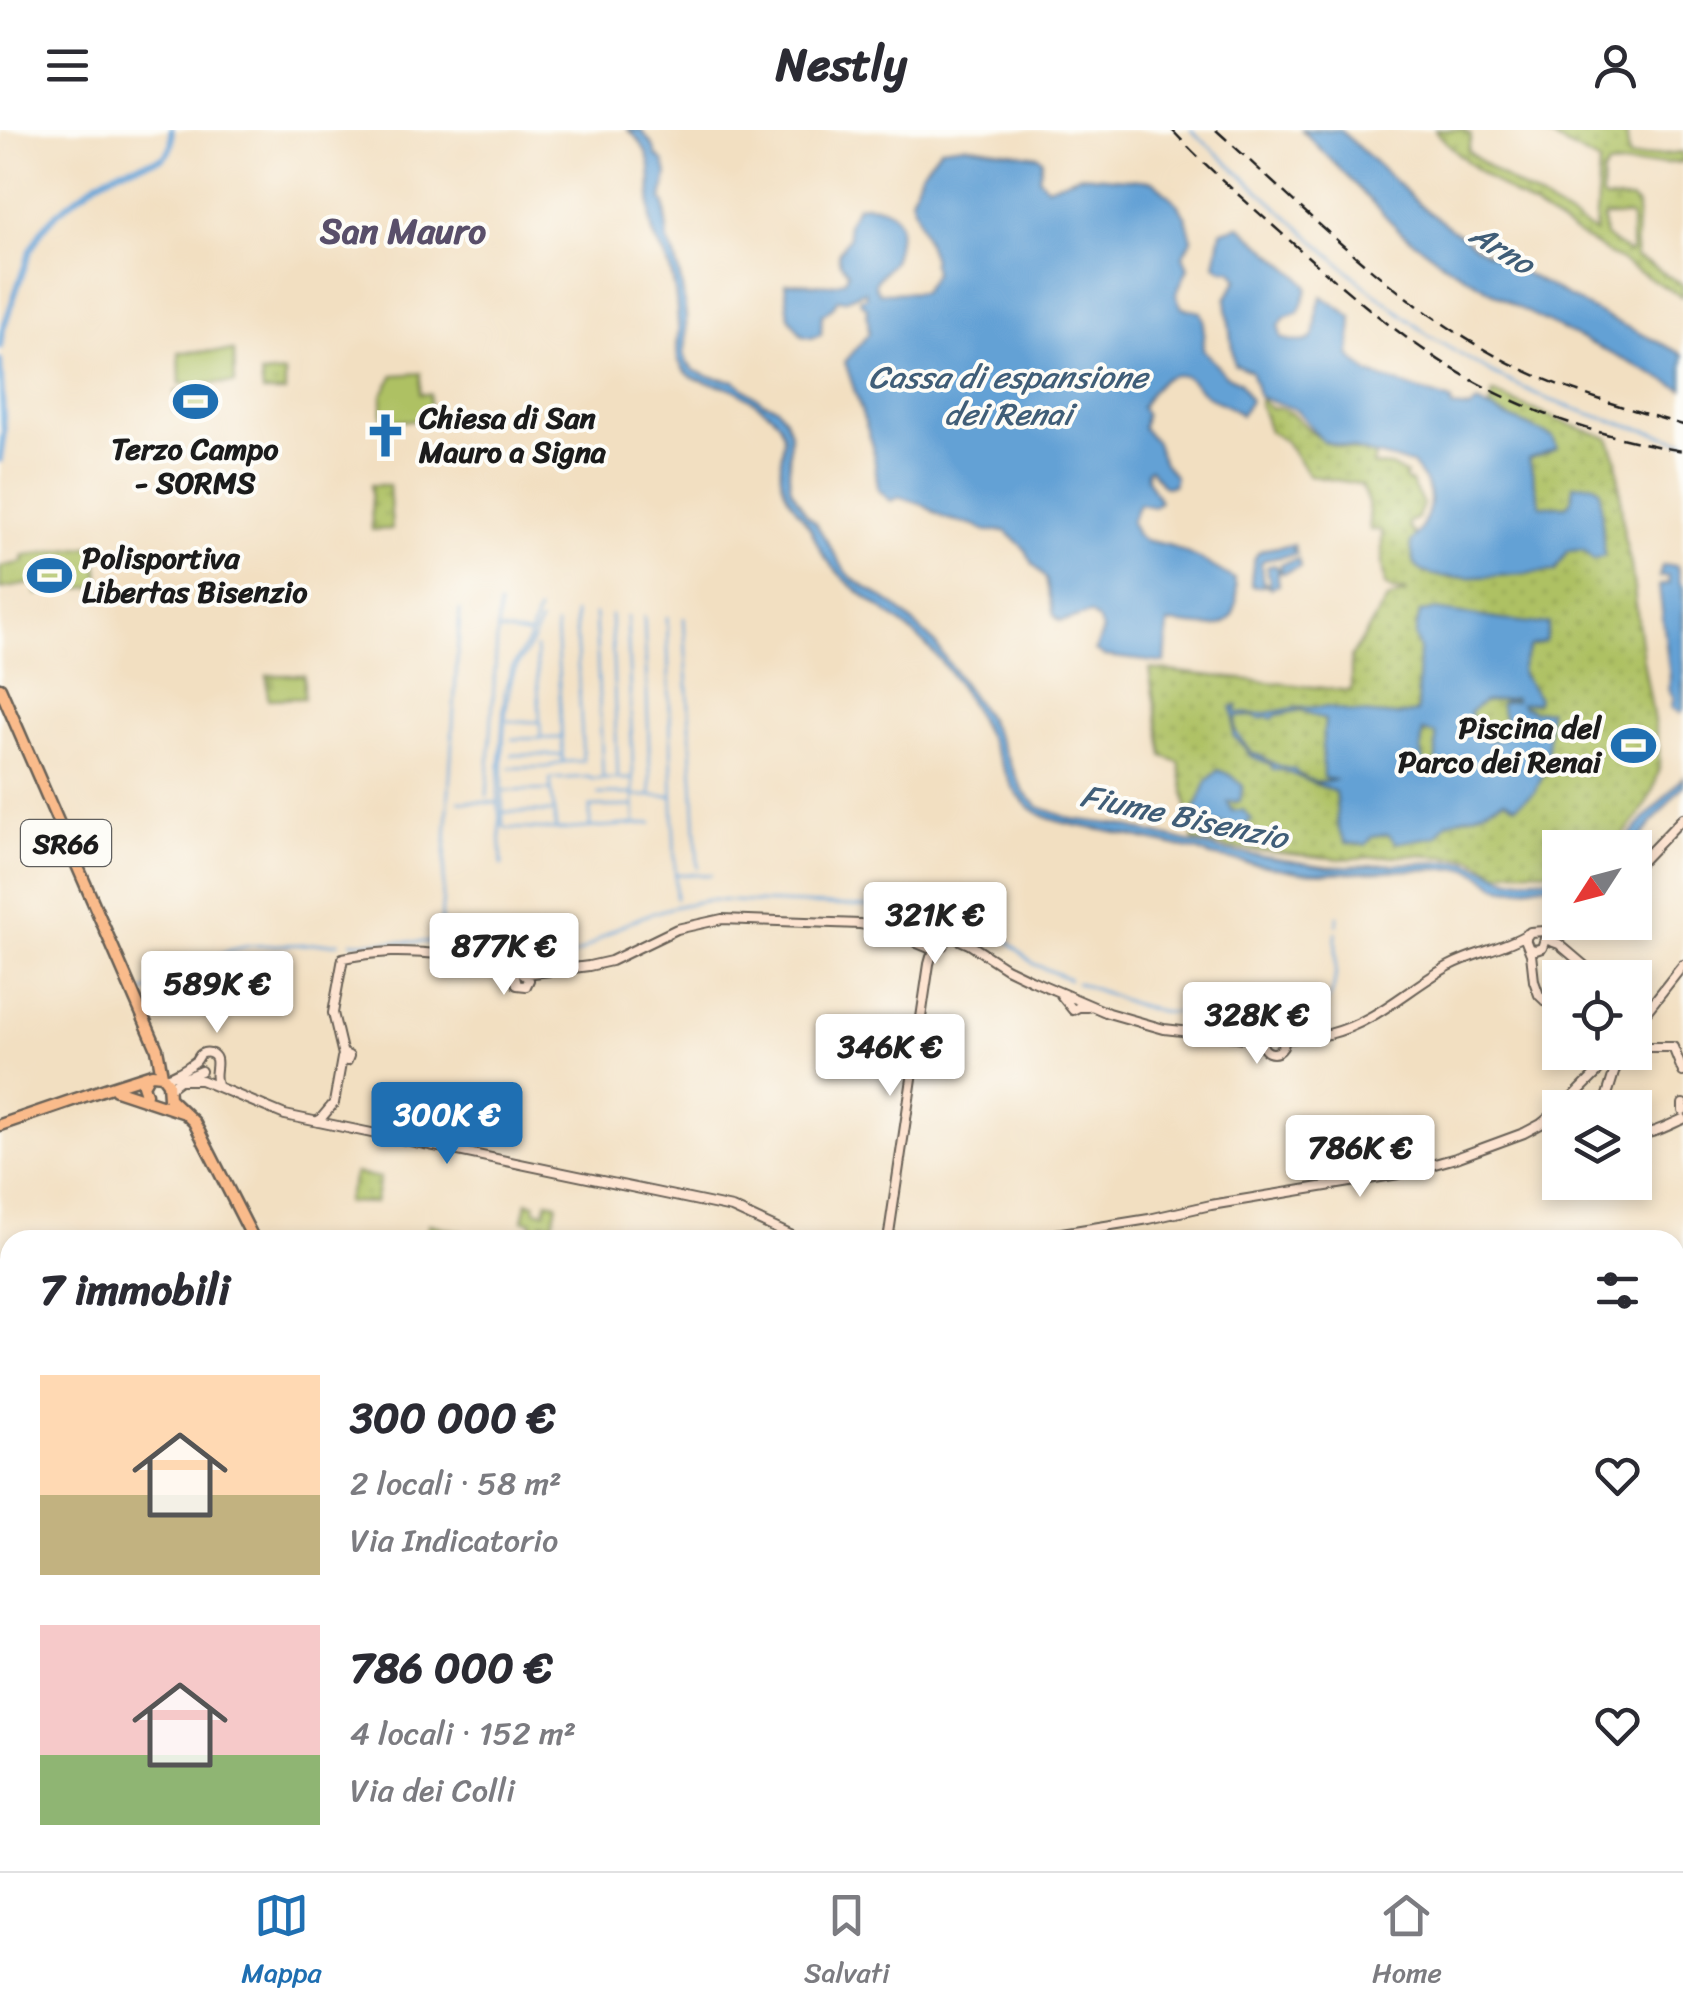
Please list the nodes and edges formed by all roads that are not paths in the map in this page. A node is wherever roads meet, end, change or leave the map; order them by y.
1 (0, 688) edge
2 (1683, 818) edge
3 (1652, 850) edge
4 (942, 932) junction
5 (1528, 934) junction
6 (1542, 935) edge
7 (919, 940) junction
8 (1543, 940) edge
9 (1551, 940) edge
10 (1559, 940) edge
11 (1511, 944) junction
12 (1559, 944) junction
13 (942, 946) junction
14 (1529, 948) junction
15 (987, 956) junction
16 (1578, 960) edge
17 (929, 964) junction
18 (1683, 965) edge
19 (1542, 998) edge
20 (1652, 1005) edge
21 (1283, 1039) junction
22 (1263, 1040) junction
23 (1652, 1047) edge
24 (159, 1055) junction
25 (197, 1060) junction
26 (215, 1068) junction
27 (1600, 1070) edge
28 (201, 1071) junction
29 (1683, 1072) edge
30 (149, 1076) junction
31 (180, 1076) junction
32 (165, 1081) junction
33 (220, 1088) junction
34 (111, 1089) junction
35 (1579, 1090) edge
36 (152, 1096) junction
37 (180, 1108) junction
38 (192, 1118) junction
39 (1681, 1120) edge
40 (318, 1122) junction
41 (1542, 1123) edge
42 (0, 1125) edge
43 (1652, 1131) edge
44 (249, 1230) edge
45 (779, 1230) edge
46 (889, 1230) edge
47 (1081, 1230) edge

1 - 24 main road, SR66
2 - 3 main road
4 - 7 main road
4 - 13 main road
4 - 15 main road
5 - 6 main road
5 - 11 main road
5 - 14 main road
7 - 13 main road
7 - 17 main road
7 - 40 main road
8 - 14 main road
9 - 12 main road
10 - 12 main road
11 - 14 main road
11 - 21 main road
12 - 16 main road
13 - 15 main road
13 - 17 main road
14 - 19 main road
15 - 22 main road
17 - 46 main road
18 - 20 main road
21 - 22 main road
21 - 22 main road
23 - 29 main road
24 - 30 main road
24 - 31 main road
24 - 32 main road, SR66
25 - 26 main road
25 - 28 main road
25 - 31 main road
26 - 28 main road
26 - 33 main road
27 - 35 main road
28 - 31 main road
30 - 32 main road
30 - 34 main road
30 - 36 main road
31 - 32 main road
31 - 33 main road
32 - 36 main road
32 - 37 main road, SR66
33 - 40 main road
34 - 36 main road
34 - 38 main road
34 - 42 main road
36 - 37 main road, SR66
37 - 38 main road, SR66
38 - 44 main road, SR66
39 - 43 main road
40 - 45 main road
41 - 47 main road

